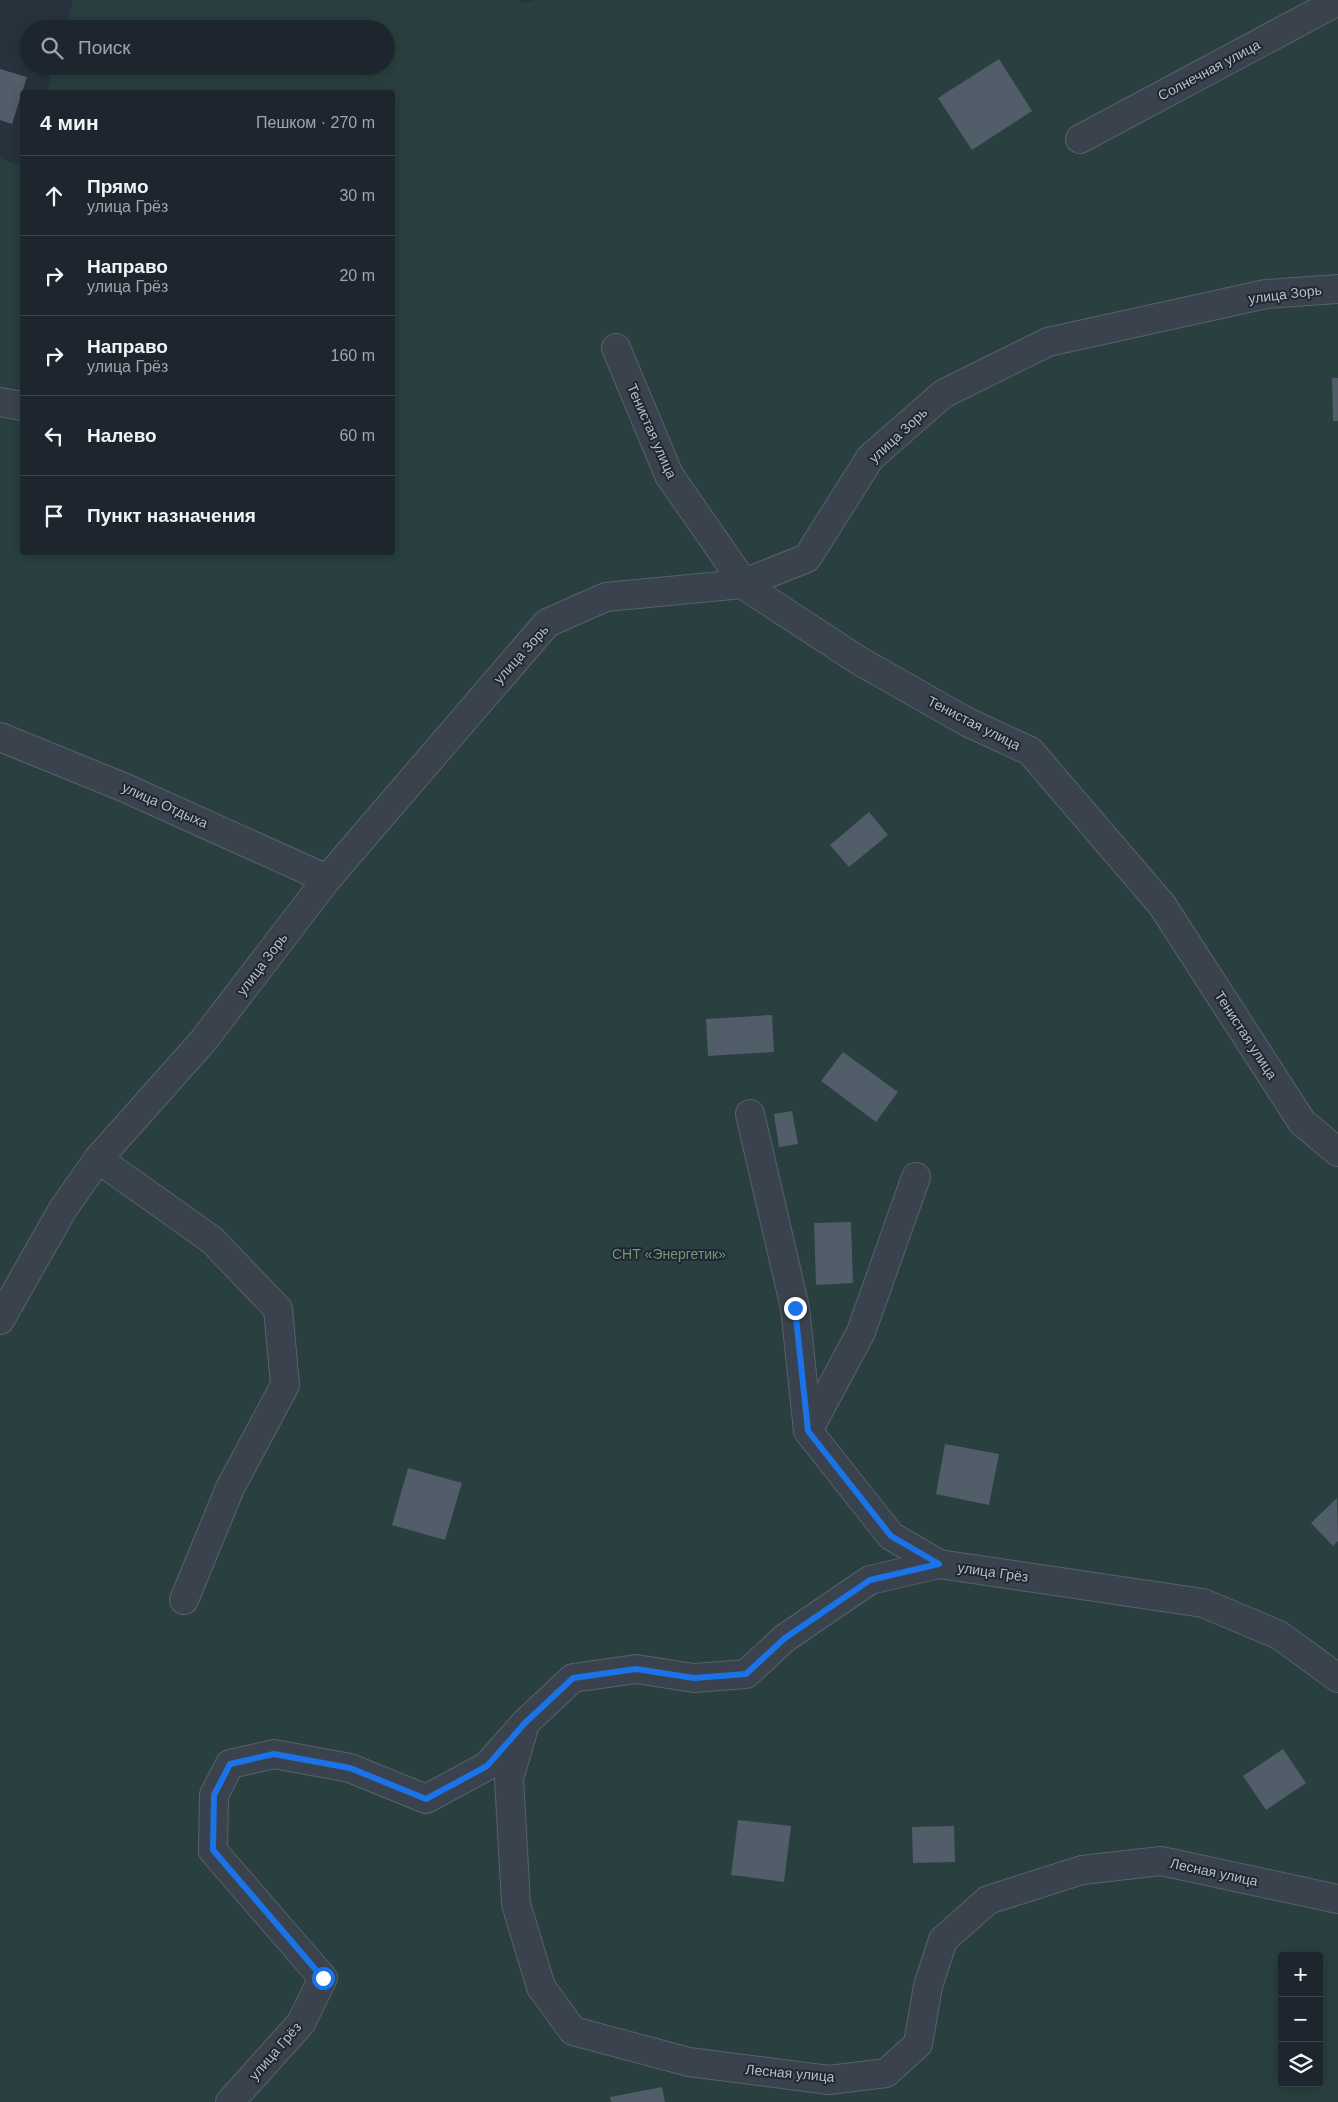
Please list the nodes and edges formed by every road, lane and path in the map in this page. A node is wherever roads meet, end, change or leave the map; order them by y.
1 (1338, 1) edge
2 (1080, 139) dead end
3 (1338, 289) edge
4 (616, 348) dead end
5 (0, 402) edge
6 (20, 406) edge
7 (742, 584) junction
8 (0, 737) edge
9 (327, 879) junction
10 (750, 1114) dead end
11 (1338, 1152) edge
12 (98, 1159) junction
13 (916, 1177) dead end
14 (0, 1320) edge
15 (808, 1431) junction
16 (939, 1564) junction
17 (184, 1600) dead end
18 (1338, 1678) edge
19 (525, 1723) junction
20 (1338, 1899) edge
21 (230, 2102) edge

1 - 2 street, Солнечная улица
3 - 7 street, улица Зорь
4 - 7 street, Тенистая улица
5 - 6 street
7 - 9 street, улица Зорь
7 - 11 street, Тенистая улица
8 - 9 street, улица Отдыха
9 - 12 street, улица Зорь
10 - 15 street
12 - 14 street, улица Зорь
12 - 17 street
13 - 15 street
15 - 16 street
16 - 18 street, улица Грёз
16 - 19 street, улица Грёз
19 - 20 street, Лесная улица
19 - 21 street, улица Грёз

